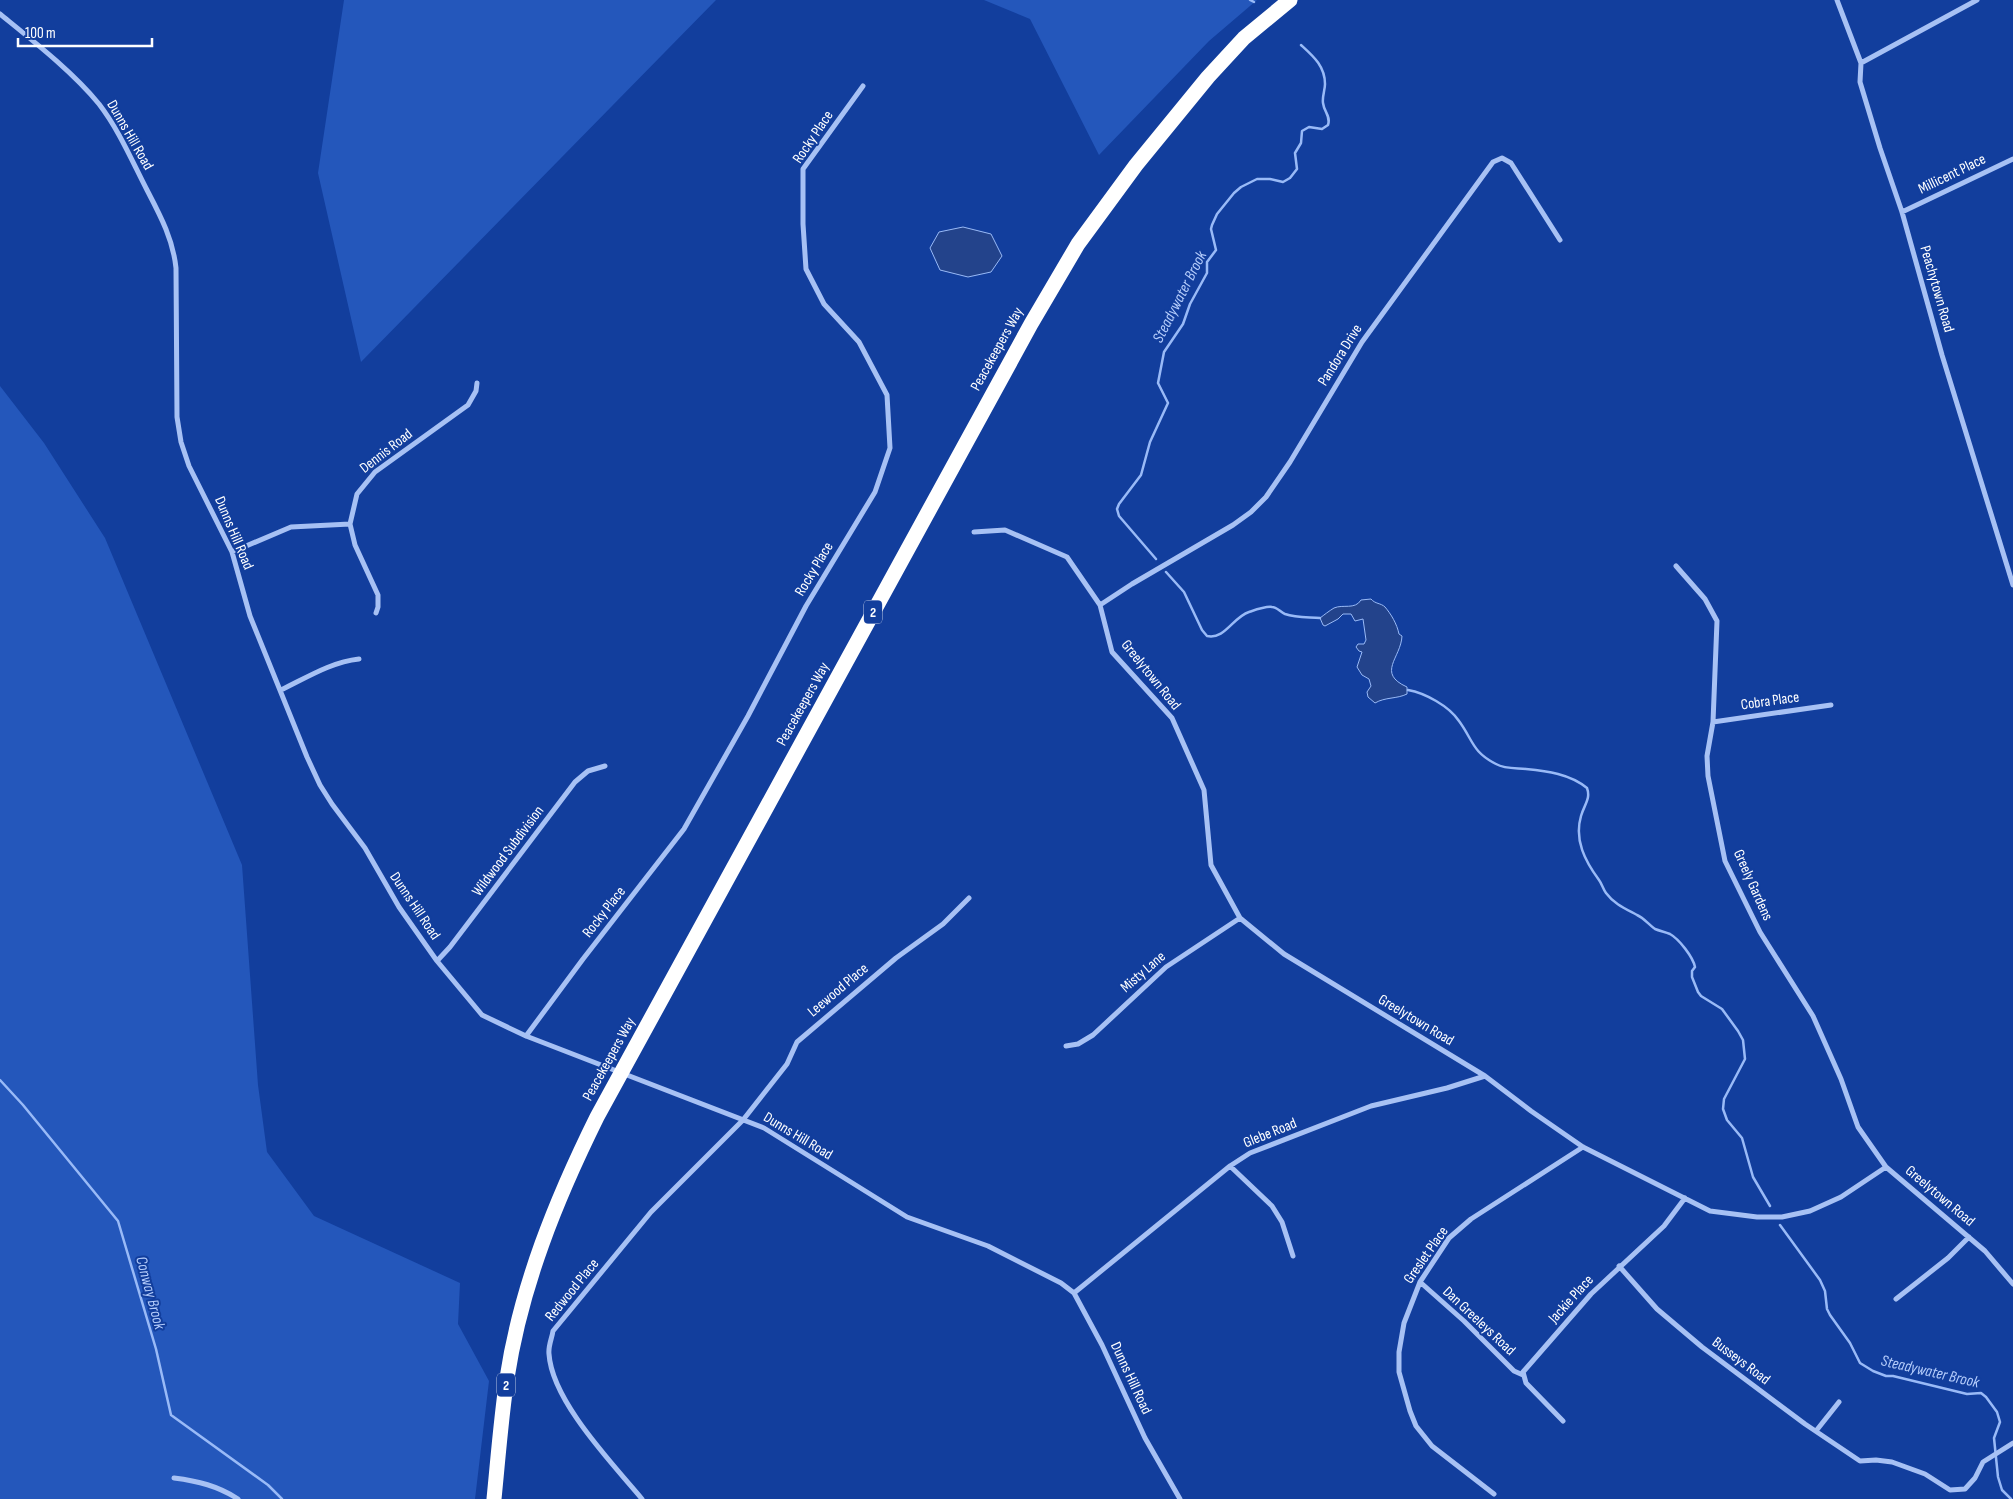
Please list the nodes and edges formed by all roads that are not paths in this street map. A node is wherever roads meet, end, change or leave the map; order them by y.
1 (1290, 0) edge
2 (1837, 0) edge
3 (1977, 0) edge
4 (0, 14) edge
5 (1861, 63) junction
6 (864, 86) dead end
7 (2013, 159) edge
8 (1902, 212) junction
9 (1560, 240) dead end
10 (477, 383) dead end
11 (350, 524) junction
12 (974, 532) dead end
13 (232, 552) junction
14 (1676, 566) dead end
15 (2013, 585) edge
16 (1100, 605) junction
17 (376, 613) dead end
18 (359, 660) dead end
19 (282, 690) junction
20 (1831, 705) dead end
21 (1713, 722) junction
22 (604, 766) dead end
23 (970, 898) dead end
24 (1240, 918) junction
25 (437, 961) junction
26 (526, 1036) junction
27 (1066, 1046) dead end
28 (1485, 1076) junction
29 (743, 1120) junction
30 (1583, 1147) junction
31 (1230, 1166) junction
32 (1886, 1167) junction
33 (1685, 1198) junction
34 (1969, 1237) junction
35 (1293, 1256) dead end
36 (1619, 1266) junction
37 (1420, 1282) junction
38 (2013, 1284) edge
39 (1074, 1293) junction
40 (1896, 1299) dead end
41 (1522, 1375) junction
42 (1839, 1402) dead end
43 (1562, 1421) dead end
44 (1816, 1431) junction
45 (2013, 1443) edge
46 (174, 1478) dead end
47 (1494, 1494) dead end
48 (238, 1499) edge
49 (494, 1499) edge
50 (642, 1499) edge
51 (1180, 1499) edge

1 - 49 highway, Peacekeepers Way / 2
2 - 5 street, Peachytown Road
3 - 5 street
4 - 13 street, Dunns Hill Road
5 - 8 street, Peachytown Road
6 - 26 street, Rocky Place
7 - 8 street, Millicent Place
8 - 15 street, Peachytown Road
9 - 16 street, Pandora Drive
10 - 11 street, Dennis Road
11 - 13 street
11 - 17 street, Dennis Road
12 - 16 street, Greelytown Road
13 - 19 street, Dunns Hill Road
14 - 21 street, Greely Gardens
16 - 24 street, Greelytown Road
18 - 19 street
19 - 25 street, Dunns Hill Road
20 - 21 street, Cobra Place
21 - 32 street, Greely Gardens
22 - 25 street, Wildwood Subdivision
23 - 29 street, Leewood Place
24 - 27 street, Misty Lane
24 - 28 street, Greelytown Road
25 - 26 street, Dunns Hill Road
26 - 29 street, Dunns Hill Road
28 - 30 street, Greelytown Road
28 - 31 street, Glebe Road
29 - 39 street, Dunns Hill Road
29 - 50 street, Redwood Place
30 - 33 street, Greelytown Road
30 - 37 street, Greslet Place
31 - 35 street
31 - 39 street, Glebe Road
32 - 33 street, Greelytown Road
32 - 34 street, Greelytown Road
33 - 36 street, Jackie Place
34 - 38 street, Greelytown Road
34 - 40 street
36 - 41 street, Jackie Place
36 - 44 street, Busseys Road
37 - 41 street, Dan Greeleys Road
37 - 47 street, Greslet Place
39 - 51 street, Dunns Hill Road
41 - 43 street
42 - 44 street
44 - 45 street, Busseys Road
46 - 48 street

